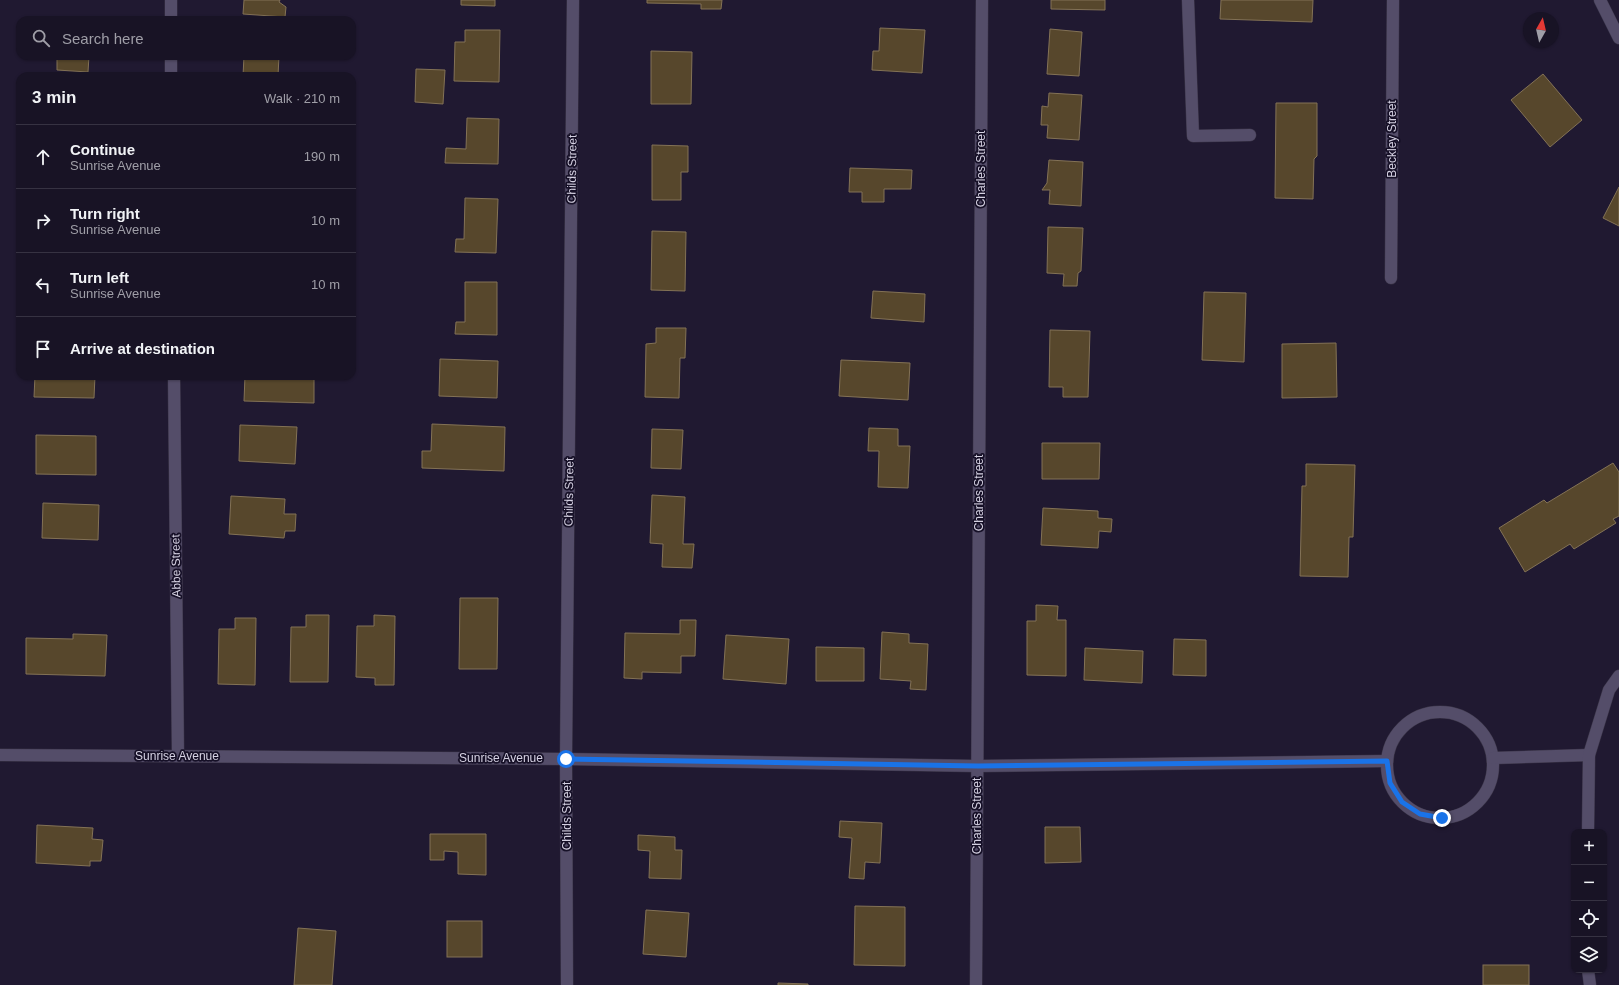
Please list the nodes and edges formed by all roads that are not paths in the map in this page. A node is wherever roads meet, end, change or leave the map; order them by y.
1 (170, 0) edge
2 (573, 0) edge
3 (982, 0) edge
4 (1188, 0) edge
5 (1393, 0) edge
6 (1600, 0) edge
7 (171, 16) edge
8 (1619, 38) edge
9 (171, 60) edge
10 (171, 72) edge
11 (1250, 135) dead end
12 (1391, 278) dead end
13 (174, 380) edge
14 (1619, 676) edge
15 (0, 755) edge
16 (1589, 755) junction
17 (178, 756) junction
18 (1493, 758) junction
19 (566, 759) junction
20 (1387, 761) junction
21 (978, 766) junction
22 (1588, 829) edge
23 (1588, 973) edge
24 (567, 985) edge
25 (976, 985) edge
26 (1590, 985) edge

1 - 7 street
2 - 19 street, Childs Street
3 - 21 street, Charles Street
4 - 11 street
5 - 12 street, Beckley Street
6 - 8 street
9 - 10 street
13 - 17 street, Abbe Street
14 - 16 street
15 - 17 street, Sunrise Avenue
16 - 18 street
16 - 22 street
17 - 19 street, Sunrise Avenue
18 - 20 street
18 - 20 street
19 - 21 street, Sunrise Avenue
19 - 24 street, Childs Street
20 - 21 street, Sunrise Avenue
21 - 25 street, Charles Street
23 - 26 street

